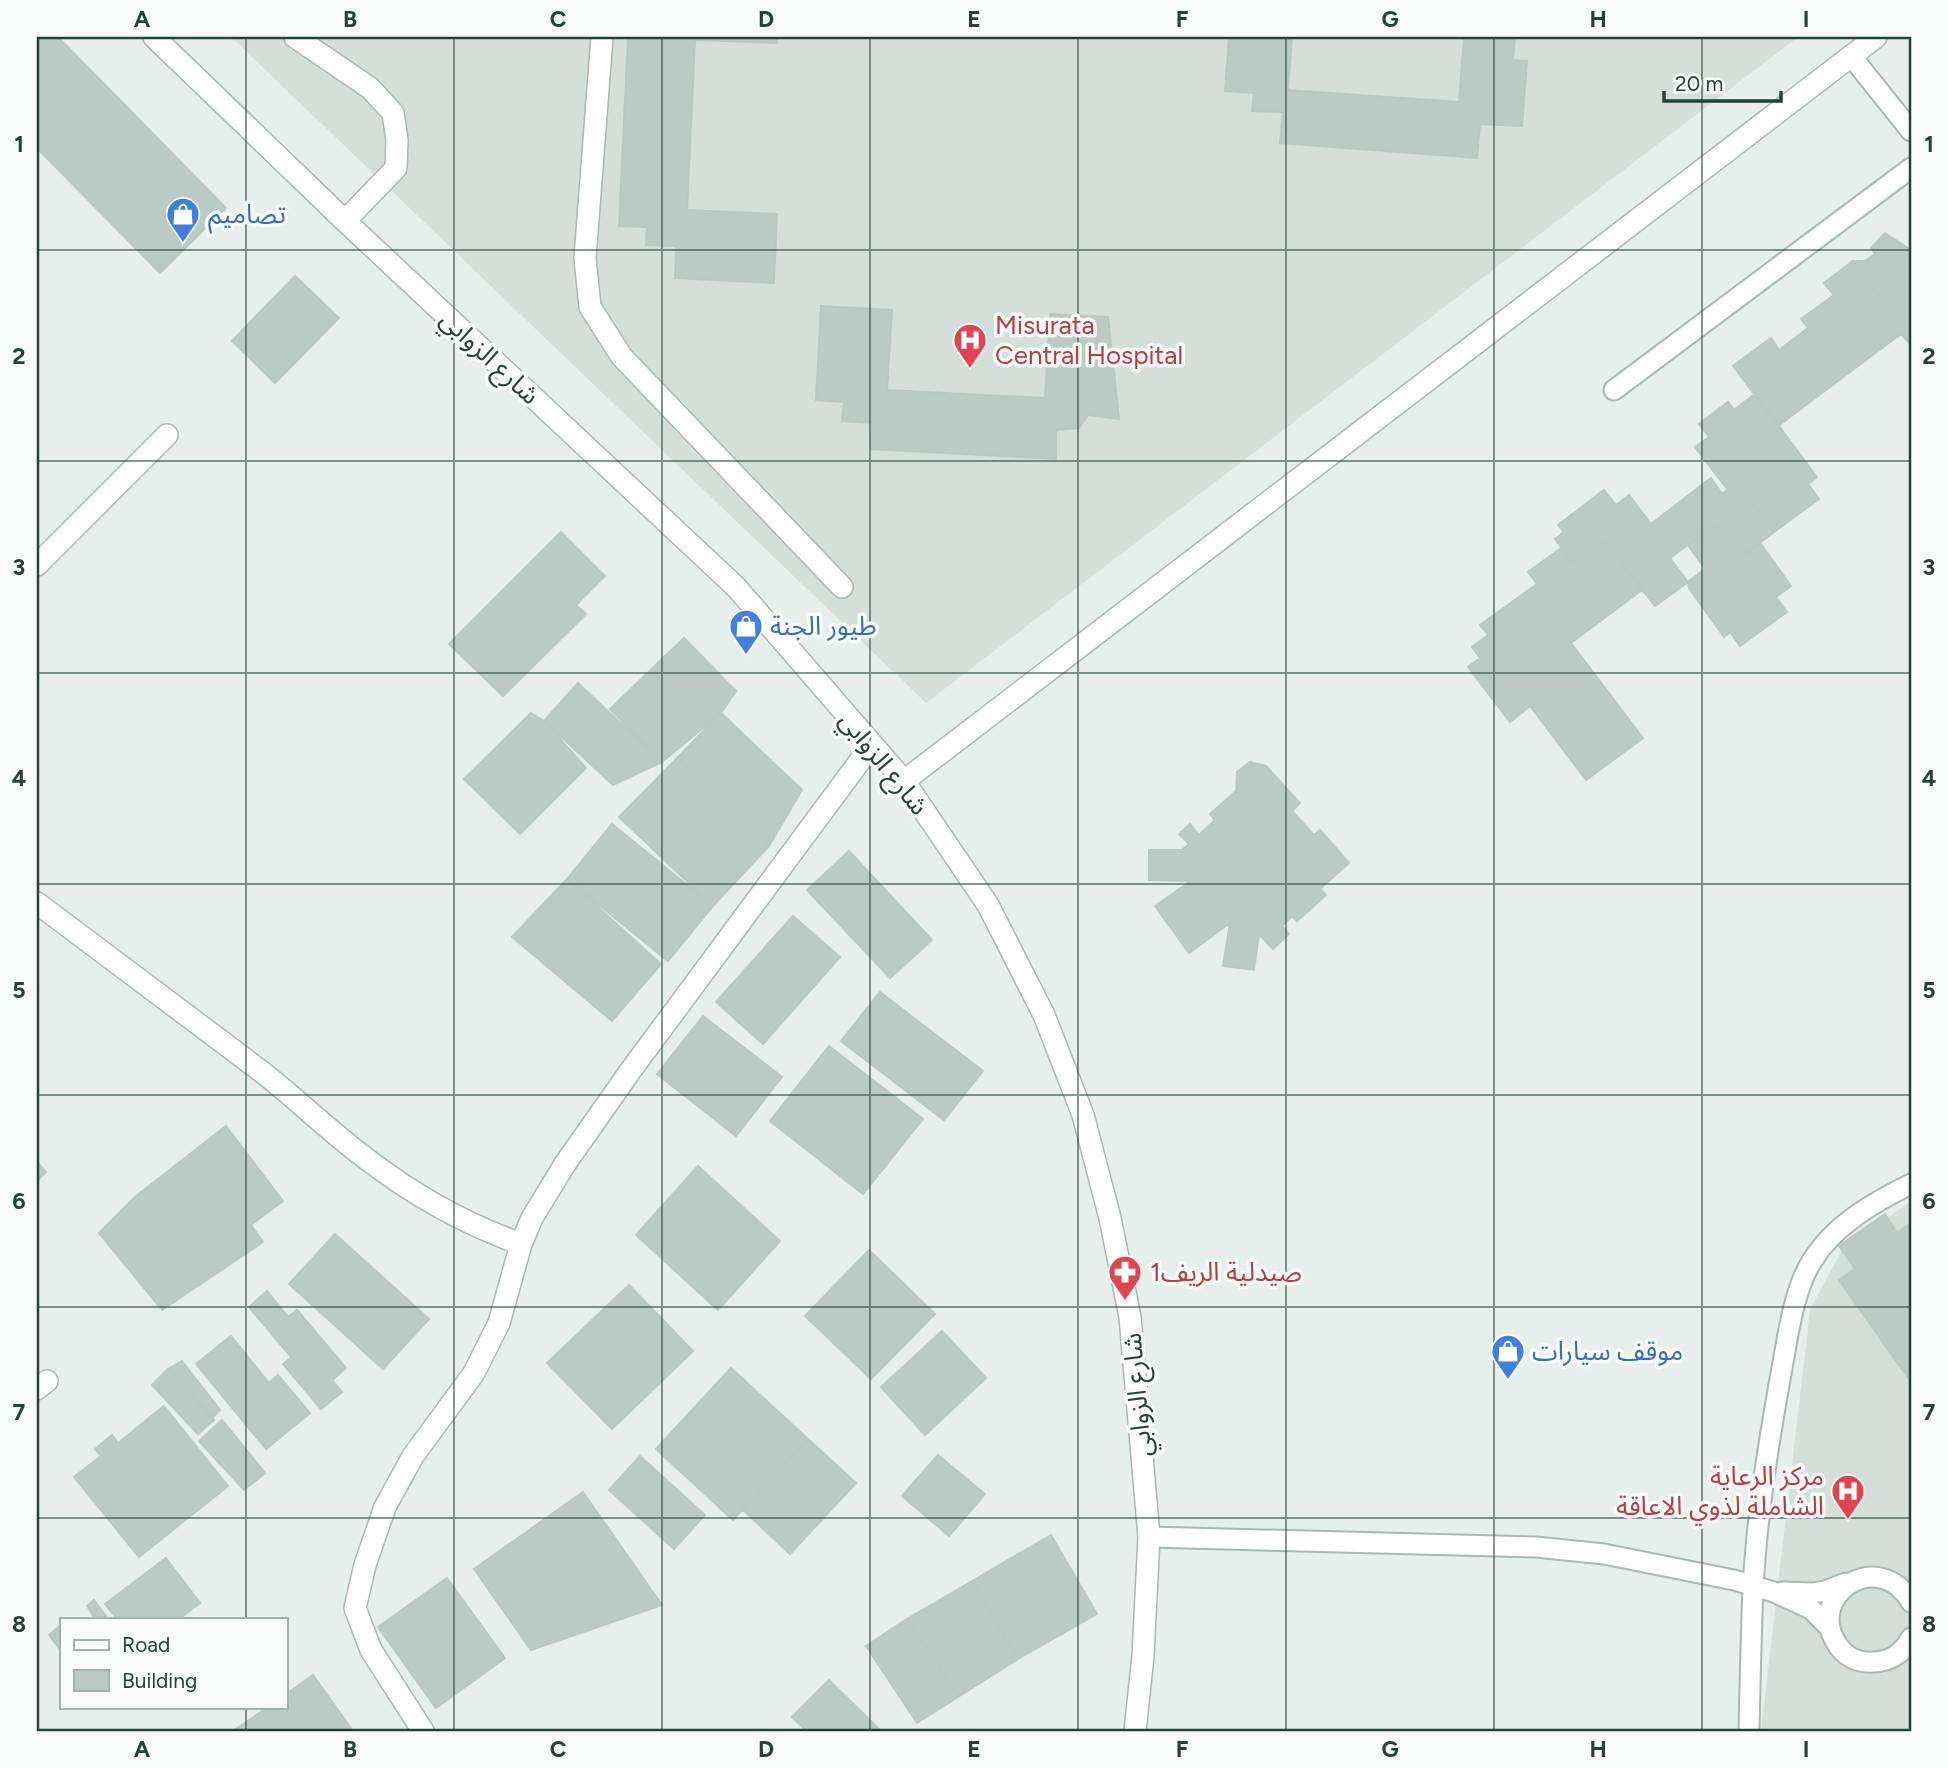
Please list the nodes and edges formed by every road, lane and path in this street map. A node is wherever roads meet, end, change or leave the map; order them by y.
1 (154, 37) edge
2 (295, 37) edge
3 (602, 37) edge
4 (1877, 37) edge
5 (1852, 56) junction
6 (1911, 131) edge
7 (1911, 168) edge
8 (345, 221) junction
9 (1614, 390) dead end
10 (167, 435) dead end
11 (37, 565) edge
12 (842, 587) dead end
13 (871, 746) junction
14 (904, 781) junction
15 (37, 903) edge
16 (1911, 1184) edge
17 (521, 1244) junction
18 (1149, 1537) junction
19 (1854, 1581) junction
20 (1754, 1586) junction
21 (1774, 1591) junction
22 (1911, 1602) edge
23 (1829, 1627) junction
24 (1911, 1638) edge
25 (423, 1731) edge
26 (1135, 1731) edge
27 (1749, 1731) edge

1 - 8 street, شارع الزوابي
2 - 8 street
3 - 12 street
4 - 5 street
5 - 6 lane
5 - 14 street
7 - 9 lane
8 - 13 street, شارع الزوابي
10 - 11 street
13 - 14 street, شارع الزوابي
13 - 17 street
14 - 18 street, شارع الزوابي
15 - 17 street
16 - 20 lane
17 - 25 street
18 - 20 lane
18 - 26 street, شارع الزوابي
19 - 21 lane
19 - 22 lane
19 - 23 lane
20 - 21 lane
20 - 27 lane
21 - 23 lane
23 - 24 lane

